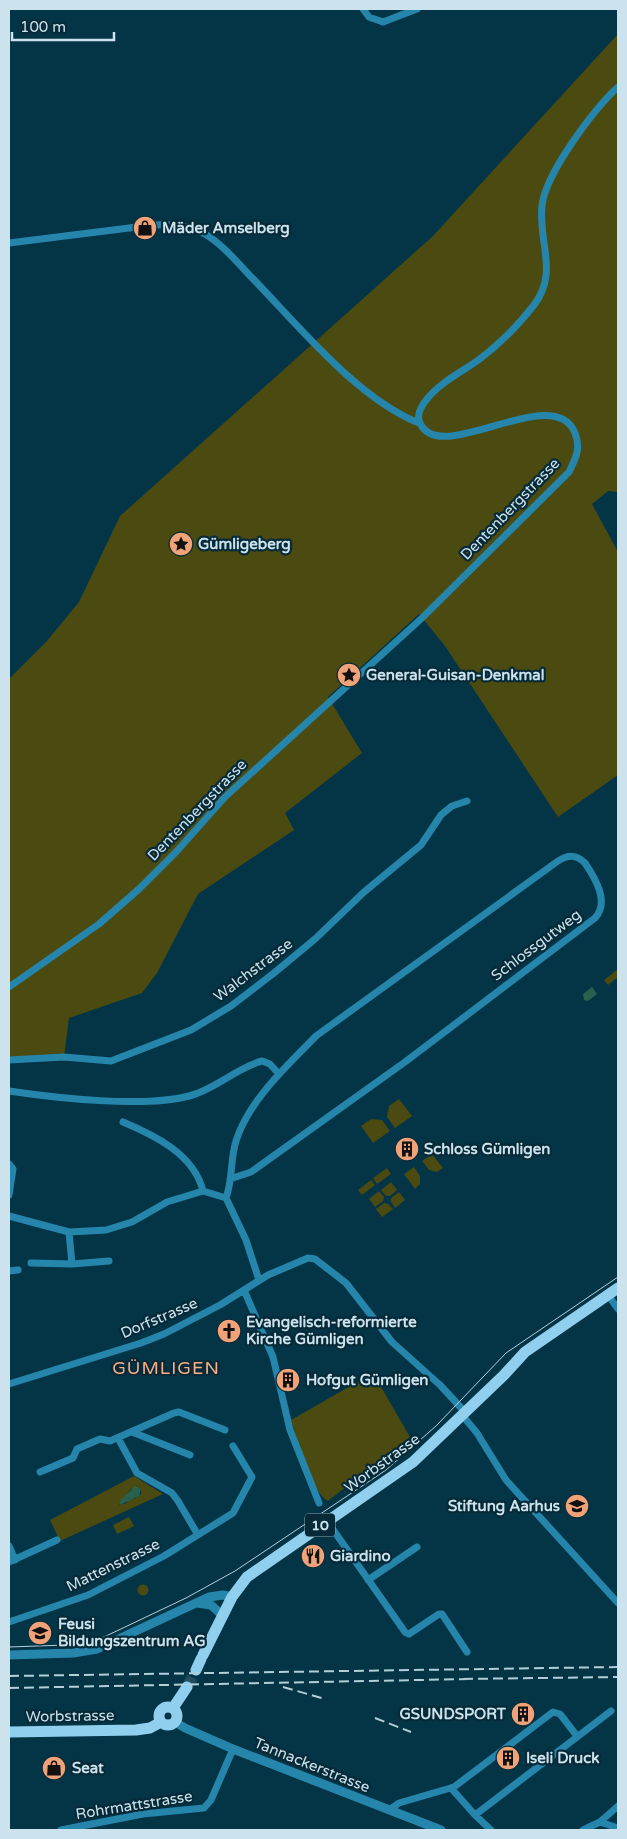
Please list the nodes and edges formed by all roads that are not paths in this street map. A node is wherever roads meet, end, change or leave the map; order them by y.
1 (363, 9) edge
2 (417, 9) edge
3 (618, 87) edge
4 (9, 243) edge
5 (420, 423) junction
6 (467, 801) dead end
7 (9, 987) edge
8 (9, 1060) edge
9 (278, 1073) junction
10 (9, 1091) edge
11 (123, 1122) dead end
12 (9, 1164) edge
13 (230, 1179) junction
14 (203, 1191) junction
15 (9, 1195) edge
16 (226, 1198) junction
17 (9, 1216) edge
18 (68, 1232) junction
19 (109, 1261) dead end
20 (31, 1263) dead end
21 (72, 1264) junction
22 (18, 1270) dead end
23 (9, 1271) edge
24 (259, 1280) junction
25 (618, 1288) edge
26 (244, 1290) junction
27 (608, 1295) junction
28 (618, 1309) edge
29 (9, 1384) edge
30 (463, 1414) junction
31 (225, 1430) dead end
32 (132, 1432) junction
33 (118, 1438) junction
34 (233, 1446) dead end
35 (190, 1455) dead end
36 (40, 1472) dead end
37 (319, 1503) dead end
38 (327, 1521) junction
39 (198, 1535) junction
40 (57, 1540) dead end
41 (9, 1546) edge
42 (417, 1547) dead end
43 (12, 1561) edge
44 (368, 1580) junction
45 (232, 1597) junction
46 (197, 1603) junction
47 (618, 1603) edge
48 (222, 1615) junction
49 (9, 1622) edge
50 (467, 1652) dead end
51 (9, 1655) edge
52 (196, 1670) tunnel mouth
53 (187, 1686) tunnel mouth
54 (173, 1708) junction
55 (611, 1711) dead end
56 (161, 1722) junction
57 (175, 1722) junction
58 (9, 1732) edge
59 (577, 1736) junction
60 (234, 1749) junction
61 (451, 1788) junction
62 (618, 1806) edge
63 (389, 1810) junction
64 (475, 1815) junction
65 (600, 1822) junction
66 (618, 1828) edge
67 (61, 1830) edge
68 (441, 1830) edge
69 (491, 1830) edge
70 (583, 1830) edge

1 - 2 street
3 - 5 street
4 - 5 street, Dentenbergstrasse
5 - 7 street, Dentenbergstrasse
6 - 8 street, Walchstrasse
9 - 10 street
9 - 13 street
9 - 13 street, Schlossgutweg
11 - 14 street
12 - 15 street
13 - 16 street
14 - 16 street
14 - 18 street
16 - 24 street
17 - 18 street
18 - 21 street
19 - 21 street
20 - 21 street
22 - 23 street
24 - 26 street, Dorfstrasse
24 - 30 street, Dorfstrasse
25 - 27 main road, Worbstrasse / 10
26 - 29 street, Dorfstrasse
26 - 37 street
27 - 28 street
27 - 30 main road, Worbstrasse / 10
30 - 38 main road, Worbstrasse / 10
30 - 47 street
31 - 32 street
32 - 33 street
32 - 35 street
33 - 36 street
33 - 39 street
34 - 39 street, Mattenstrasse
38 - 44 street
38 - 45 main road, Worbstrasse / 10
39 - 49 street, Mattenstrasse
40 - 43 street
41 - 43 street
42 - 44 street
44 - 50 street
45 - 46 street
45 - 48 main road, Worbstrasse / 10
46 - 48 street
46 - 51 street
48 - 52 main road, Worbstrasse / 10
53 - 54 main road
54 - 56 main road
54 - 57 main road
55 - 59 street
56 - 57 main road
56 - 58 main road, Worbstrasse
57 - 60 street, Tannackerstrasse
59 - 61 street
59 - 64 street
60 - 63 street, Tannackerstrasse
60 - 67 street, Rohrmattstrasse
61 - 63 street
61 - 64 street
62 - 65 street
63 - 68 street, Tannackerstrasse
64 - 69 street
65 - 66 street
65 - 70 street

